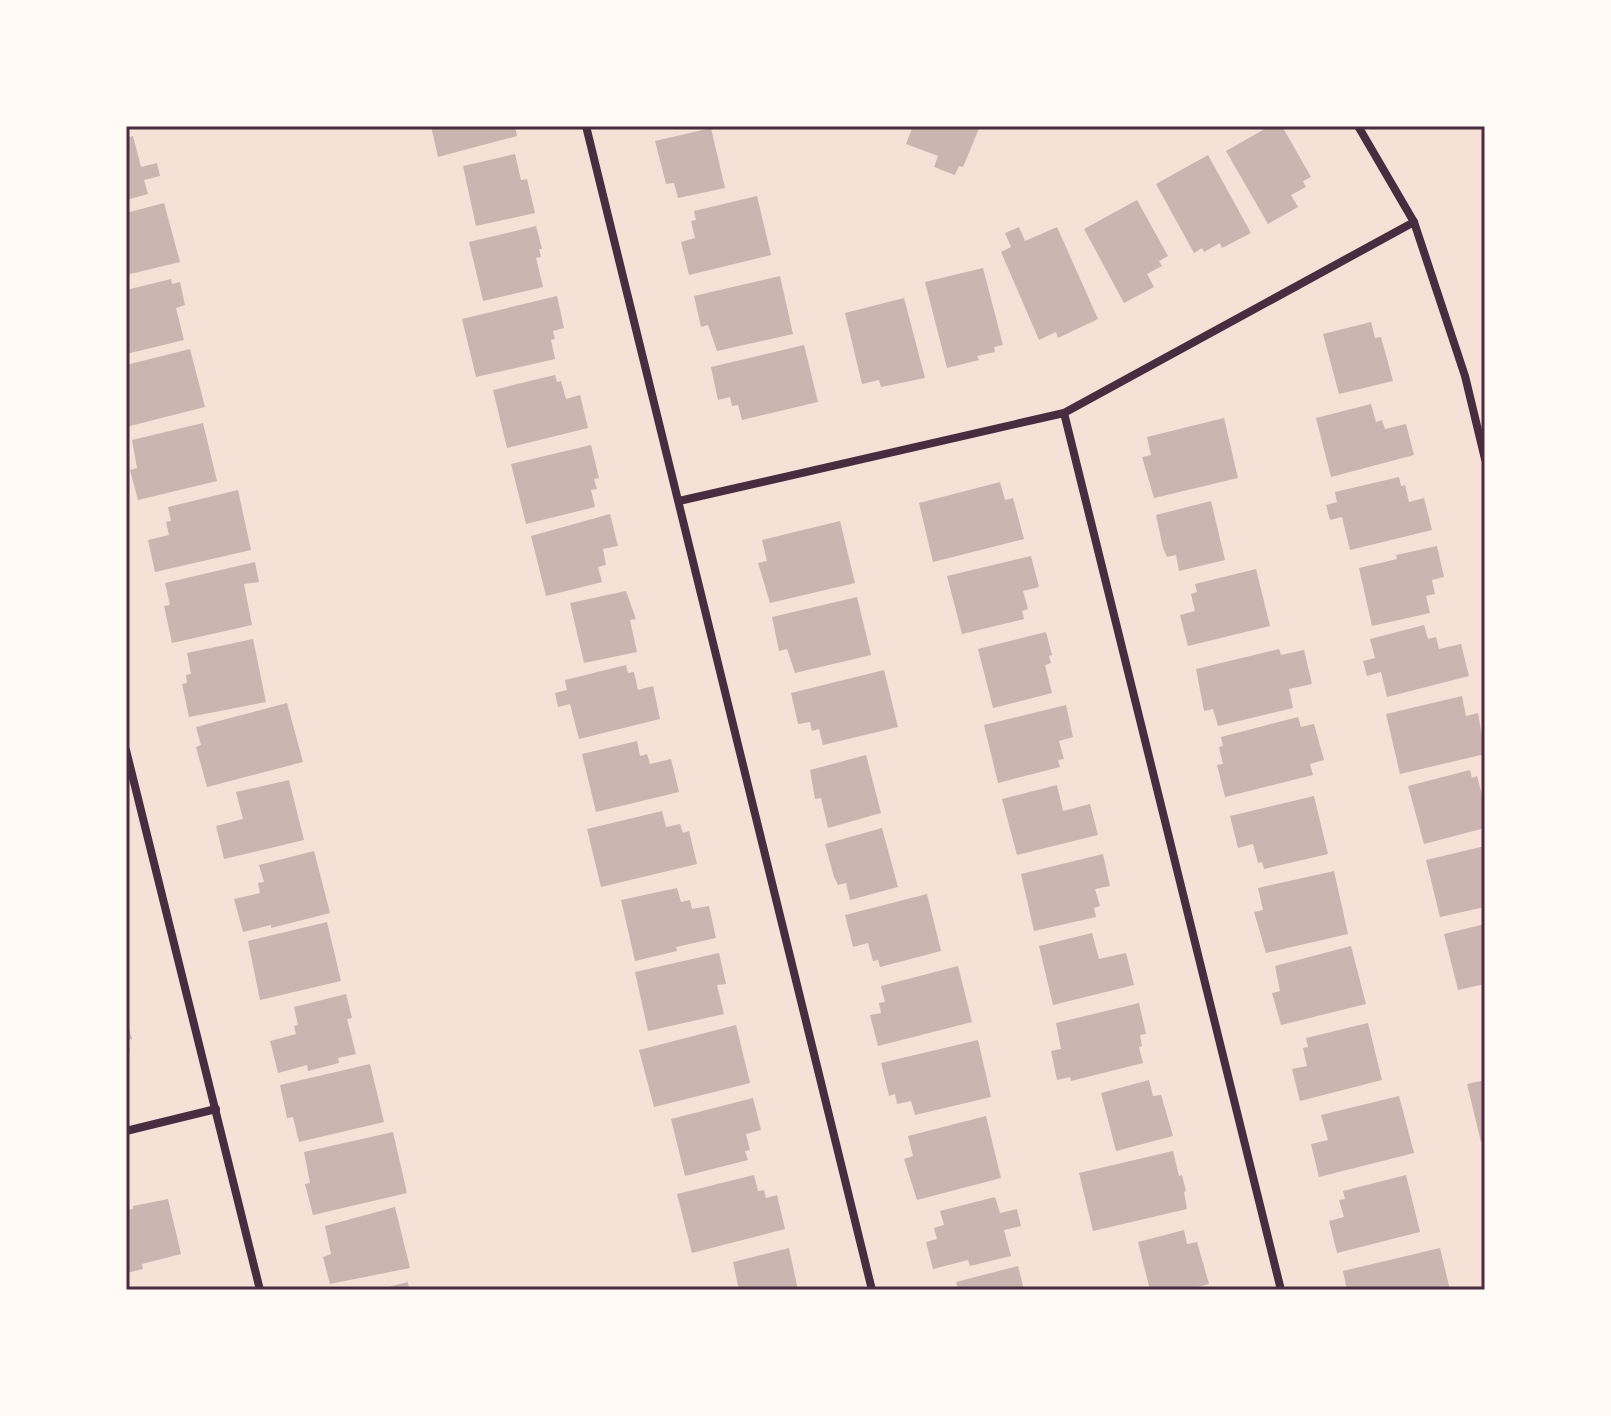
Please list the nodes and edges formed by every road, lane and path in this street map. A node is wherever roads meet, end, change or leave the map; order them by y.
1 (586, 126) edge
2 (1358, 126) edge
3 (1414, 222) junction
4 (1064, 413) junction
5 (1485, 459) edge
6 (679, 501) junction
7 (126, 750) edge
8 (216, 1109) junction
9 (126, 1131) edge
10 (260, 1290) edge
11 (872, 1290) edge
12 (1281, 1290) edge

1 - 6 street
2 - 3 street
3 - 4 street
3 - 5 street
4 - 6 street
4 - 12 street
6 - 11 street
7 - 8 street
8 - 9 street
8 - 10 street

